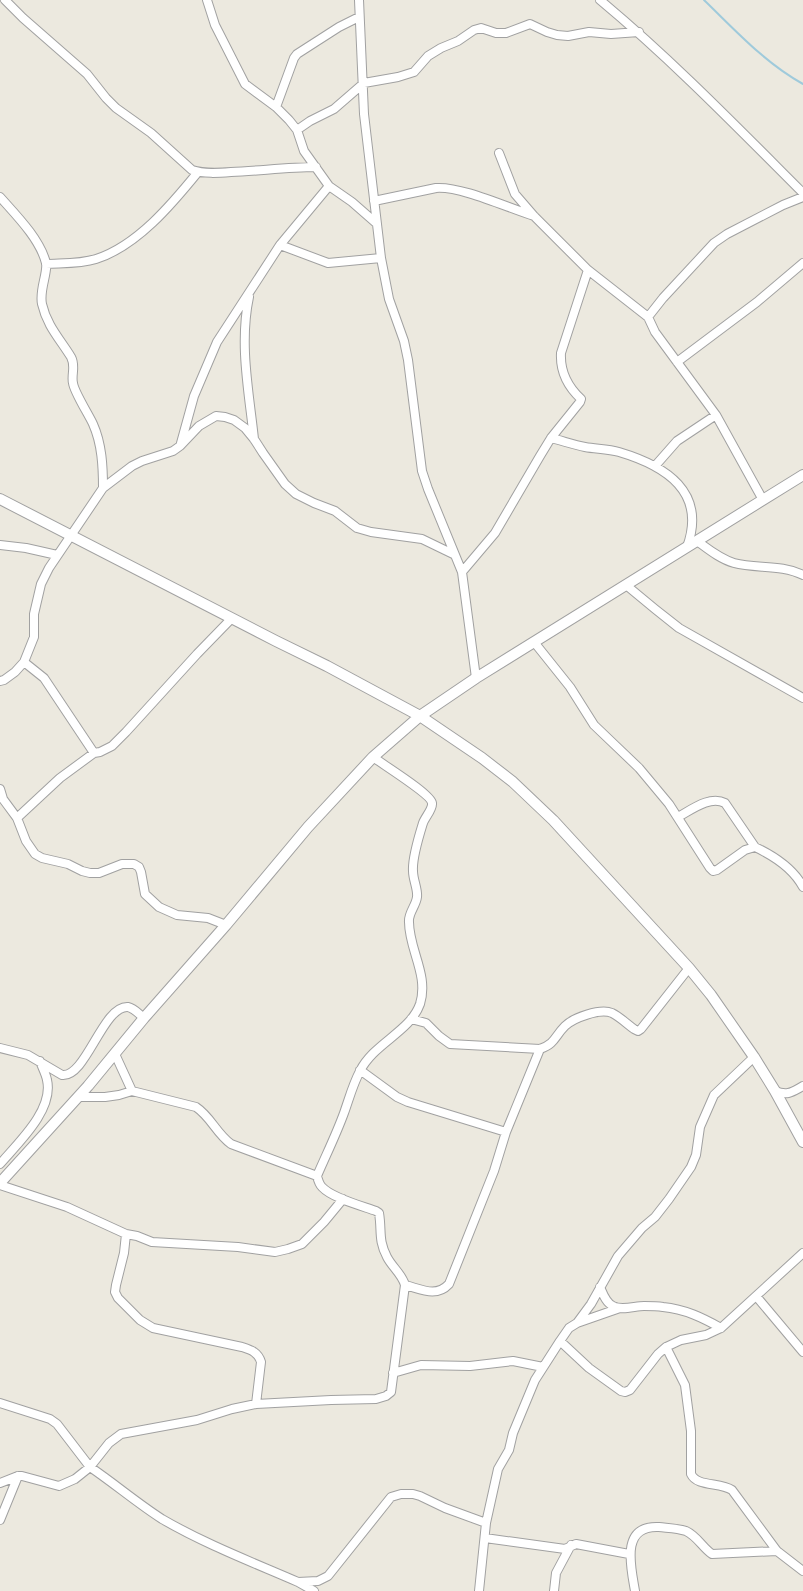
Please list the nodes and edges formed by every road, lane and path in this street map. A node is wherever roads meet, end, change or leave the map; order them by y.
1 (5, 0) edge
2 (208, 0) edge
3 (359, 0) edge
4 (600, 0) edge
5 (360, 17) junction
6 (639, 32) junction
7 (364, 83) junction
8 (276, 107) junction
9 (297, 130) junction
10 (499, 153) dead end
11 (316, 167) junction
12 (198, 172) junction
13 (329, 186) junction
14 (803, 193) edge
15 (0, 197) edge
16 (803, 197) edge
17 (374, 200) junction
18 (534, 216) junction
19 (376, 223) junction
20 (280, 245) junction
21 (381, 258) junction
22 (803, 263) edge
23 (46, 264) junction
24 (588, 270) junction
25 (250, 292) junction
26 (648, 317) junction
27 (677, 362) junction
28 (716, 414) junction
29 (552, 438) junction
30 (254, 439) junction
31 (180, 446) junction
32 (655, 466) junction
33 (803, 475) edge
34 (103, 488) junction
35 (0, 499) edge
36 (763, 500) junction
37 (71, 536) junction
38 (697, 540) junction
39 (0, 545) edge
40 (687, 547) junction
41 (454, 554) junction
42 (58, 555) junction
43 (462, 572) junction
44 (803, 575) edge
45 (626, 585) junction
46 (232, 618) junction
47 (534, 642) junction
48 (24, 662) junction
49 (476, 678) junction
50 (0, 681) edge
51 (803, 698) edge
52 (420, 716) junction
53 (94, 753) junction
54 (372, 757) junction
55 (0, 789) edge
56 (1, 799) edge
57 (678, 817) junction
58 (17, 818) junction
59 (755, 847) junction
60 (803, 888) edge
61 (226, 925) junction
62 (689, 968) junction
63 (144, 1018) junction
64 (411, 1019) junction
65 (0, 1048) edge
66 (540, 1049) junction
67 (115, 1054) junction
68 (754, 1057) junction
69 (40, 1062) junction
70 (360, 1070) junction
71 (803, 1086) edge
72 (132, 1091) junction
73 (775, 1091) junction
74 (78, 1097) junction
75 (506, 1132) junction
76 (803, 1142) edge
77 (0, 1164) edge
78 (317, 1176) junction
79 (0, 1184) edge
80 (343, 1199) junction
81 (126, 1234) junction
82 (803, 1253) edge
83 (405, 1285) junction
84 (600, 1287) junction
85 (756, 1296) junction
86 (620, 1308) junction
87 (577, 1323) junction
88 (721, 1328) junction
89 (560, 1341) junction
90 (666, 1347) junction
91 (803, 1352) edge
92 (543, 1367) junction
93 (393, 1373) junction
94 (0, 1403) edge
95 (256, 1404) junction
96 (90, 1467) junction
97 (18, 1476) junction
98 (0, 1483) edge
99 (0, 1520) edge
100 (486, 1523) junction
101 (485, 1538) junction
102 (571, 1545) junction
103 (777, 1551) junction
104 (630, 1554) junction
105 (803, 1571) edge
106 (298, 1582) junction
107 (314, 1591) edge
108 (479, 1591) edge
109 (554, 1591) edge
110 (635, 1591) edge

1 - 12 street
2 - 8 street
3 - 5 street
4 - 6 street
5 - 7 street
5 - 8 street
6 - 7 street
6 - 14 street
7 - 9 street
7 - 17 street
8 - 9 street
9 - 11 street
10 - 18 street
11 - 12 street
11 - 13 street
12 - 23 street
13 - 19 street
13 - 20 street
15 - 23 street
16 - 26 street
17 - 18 street
17 - 19 street
18 - 24 street
19 - 21 street
20 - 21 street
20 - 25 street
21 - 41 street
22 - 27 street
23 - 34 street
24 - 26 street
24 - 29 street
25 - 30 street
25 - 31 street
26 - 27 street
27 - 28 street
28 - 32 street
28 - 36 street
29 - 32 street
29 - 43 street
30 - 31 street
30 - 41 street
31 - 34 street
32 - 40 street
33 - 36 street
34 - 37 street
35 - 37 street
36 - 38 street
37 - 42 street
37 - 46 street
38 - 40 street
38 - 44 street
39 - 42 street
40 - 45 street
41 - 43 street
42 - 48 street
43 - 49 street
45 - 47 street
45 - 51 street
46 - 52 street
46 - 53 street
47 - 49 street
47 - 57 street
48 - 50 street
48 - 53 street
49 - 52 street
52 - 54 street
52 - 62 street
53 - 58 street
54 - 61 street
54 - 64 street
55 - 56 street
56 - 58 street
57 - 59 street
57 - 59 street
58 - 61 street
59 - 60 street
61 - 63 street
62 - 66 street
62 - 68 street
63 - 67 street
63 - 69 street
64 - 66 street
64 - 70 street
65 - 69 street
66 - 75 street
67 - 72 street
67 - 74 street
68 - 73 street
68 - 84 street
69 - 77 street
70 - 75 street
70 - 78 street
71 - 73 street
72 - 74 street
72 - 78 street
73 - 76 street
74 - 79 street
75 - 83 street
78 - 80 street
79 - 81 street
80 - 81 street
80 - 83 street
81 - 95 street
82 - 85 street
83 - 93 street
84 - 86 street
84 - 87 street
85 - 88 street
85 - 91 street
86 - 87 street
86 - 88 street
87 - 89 street
88 - 90 street
89 - 90 street
89 - 92 street
90 - 103 street
92 - 93 street
92 - 100 street
93 - 95 street
94 - 96 street
95 - 96 street
96 - 97 street
96 - 106 street
97 - 98 street
97 - 99 street
100 - 101 street
100 - 106 street
101 - 102 street
101 - 108 street
102 - 104 street
102 - 109 street
103 - 104 street
103 - 105 street
104 - 110 street
106 - 107 street

